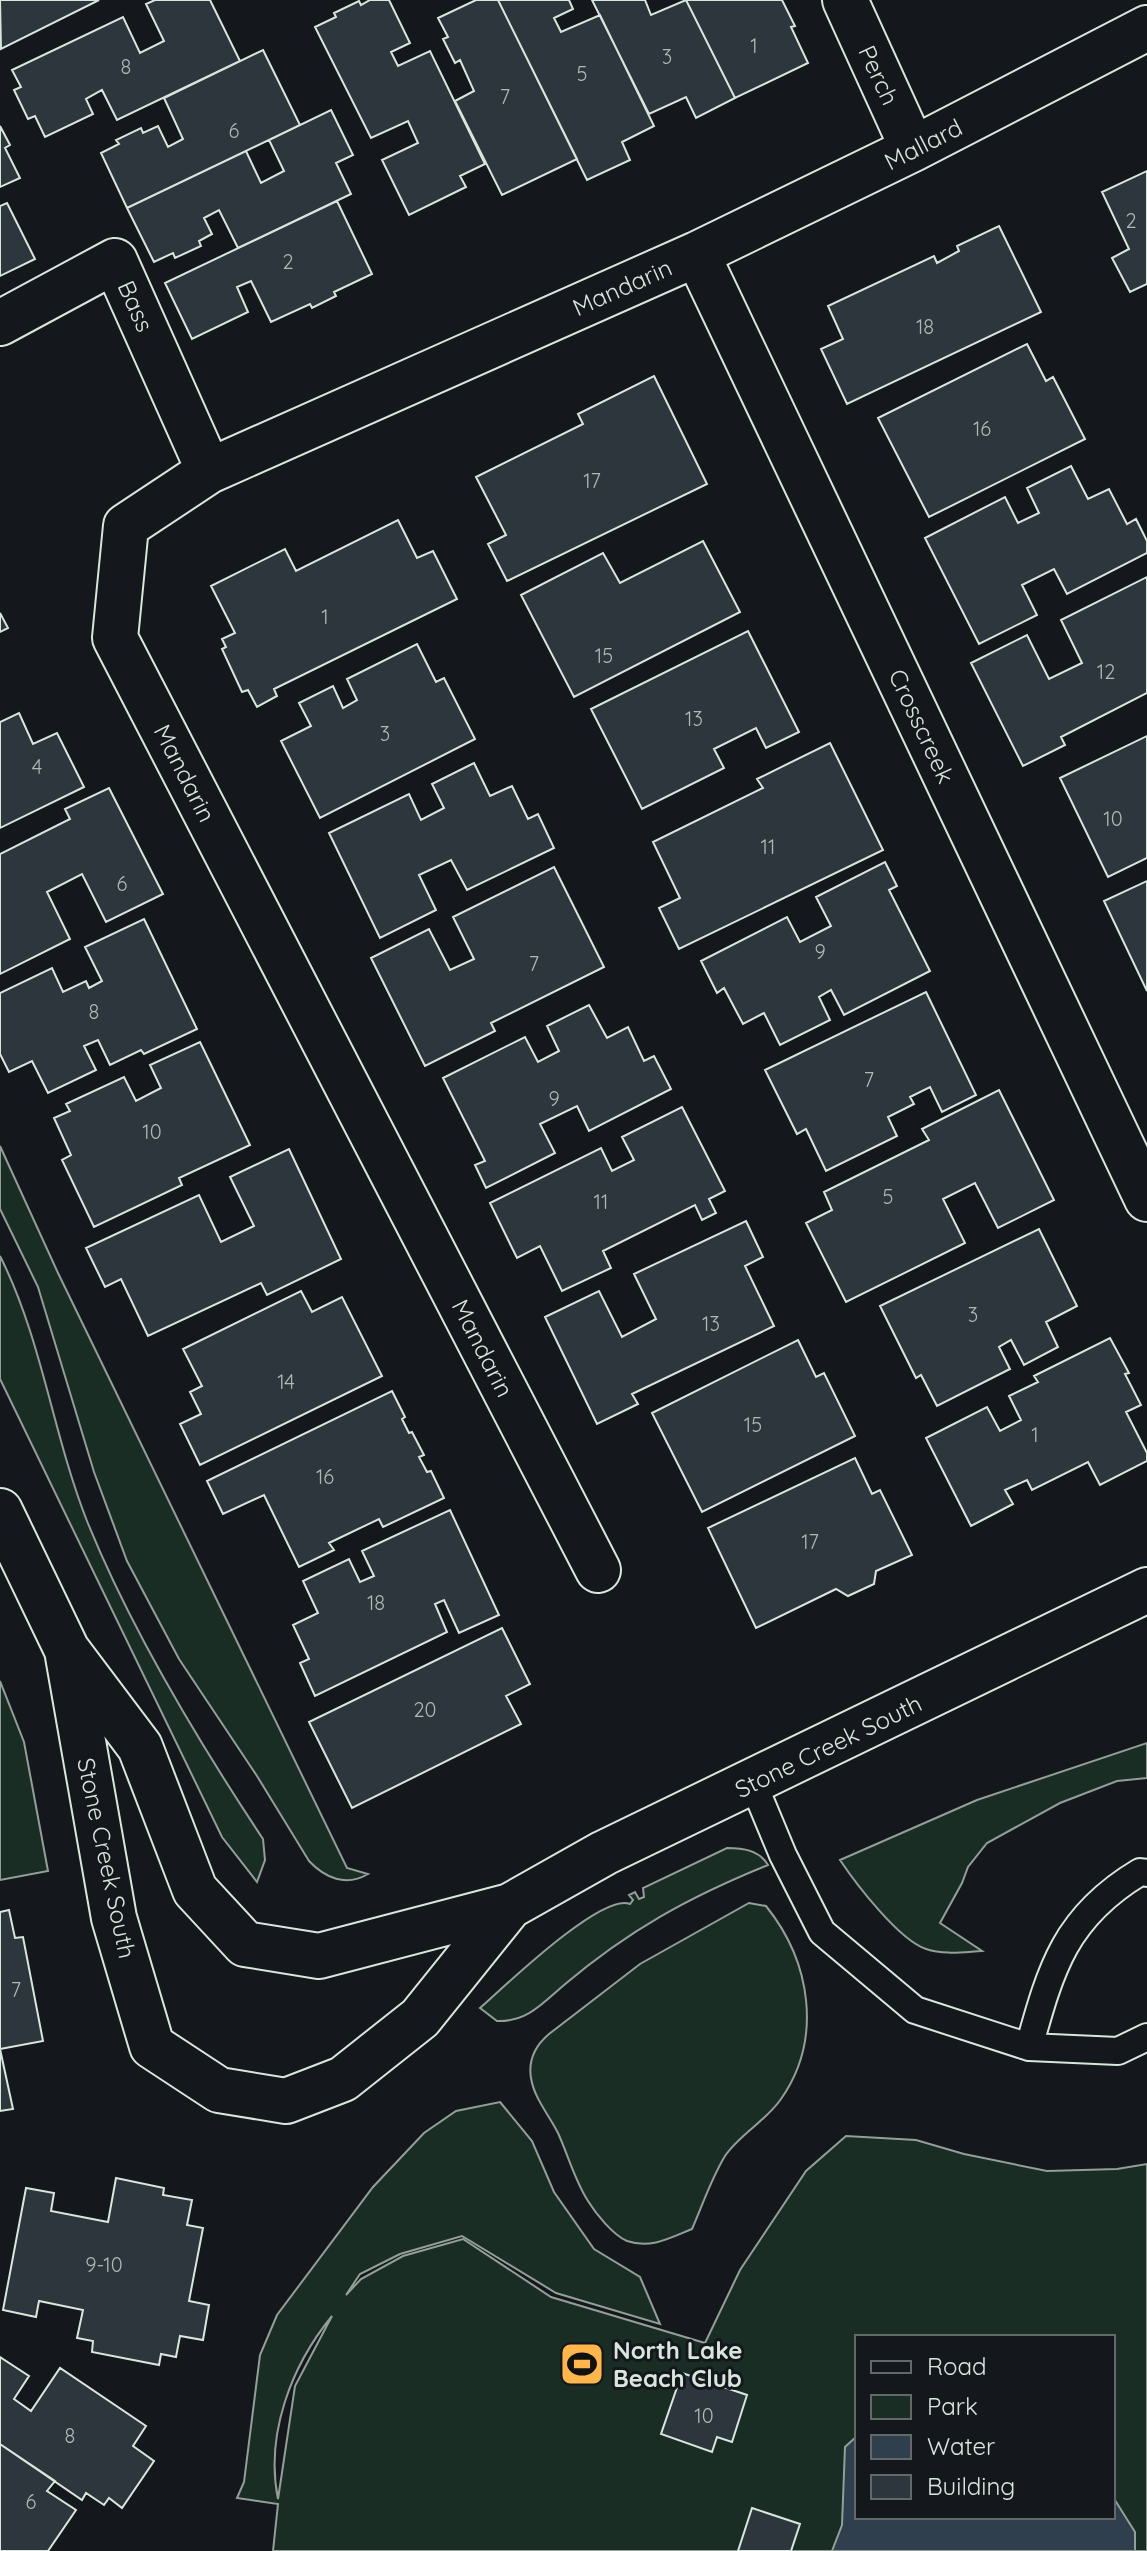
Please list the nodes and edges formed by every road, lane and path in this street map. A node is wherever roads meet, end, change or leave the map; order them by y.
1 (845, 0) edge
2 (1147, 28) edge
3 (913, 149) junction
4 (697, 254) junction
5 (0, 323) edge
6 (209, 471) junction
7 (1147, 1199) edge
8 (0, 1511) edge
9 (598, 1570) dead end
10 (1147, 1590) edge
11 (67, 1650) junction
12 (753, 1783) junction
13 (1147, 1873) edge
14 (510, 1906) junction
15 (1147, 2037) edge
16 (1029, 2047) junction

1 - 3 street, Perch
2 - 3 street, Mallard
3 - 4 street, Mallard
4 - 6 street, Mandarin
4 - 7 street, Crosscreek
5 - 6 street, Bass
6 - 9 street, Mandarin
8 - 11 street, Stone Creek South
10 - 12 street, Stone Creek South
11 - 14 street, Stone Creek South
11 - 14 street, Stone Creek South
12 - 14 street, Stone Creek South
12 - 16 lane
13 - 16 lane
15 - 16 lane

